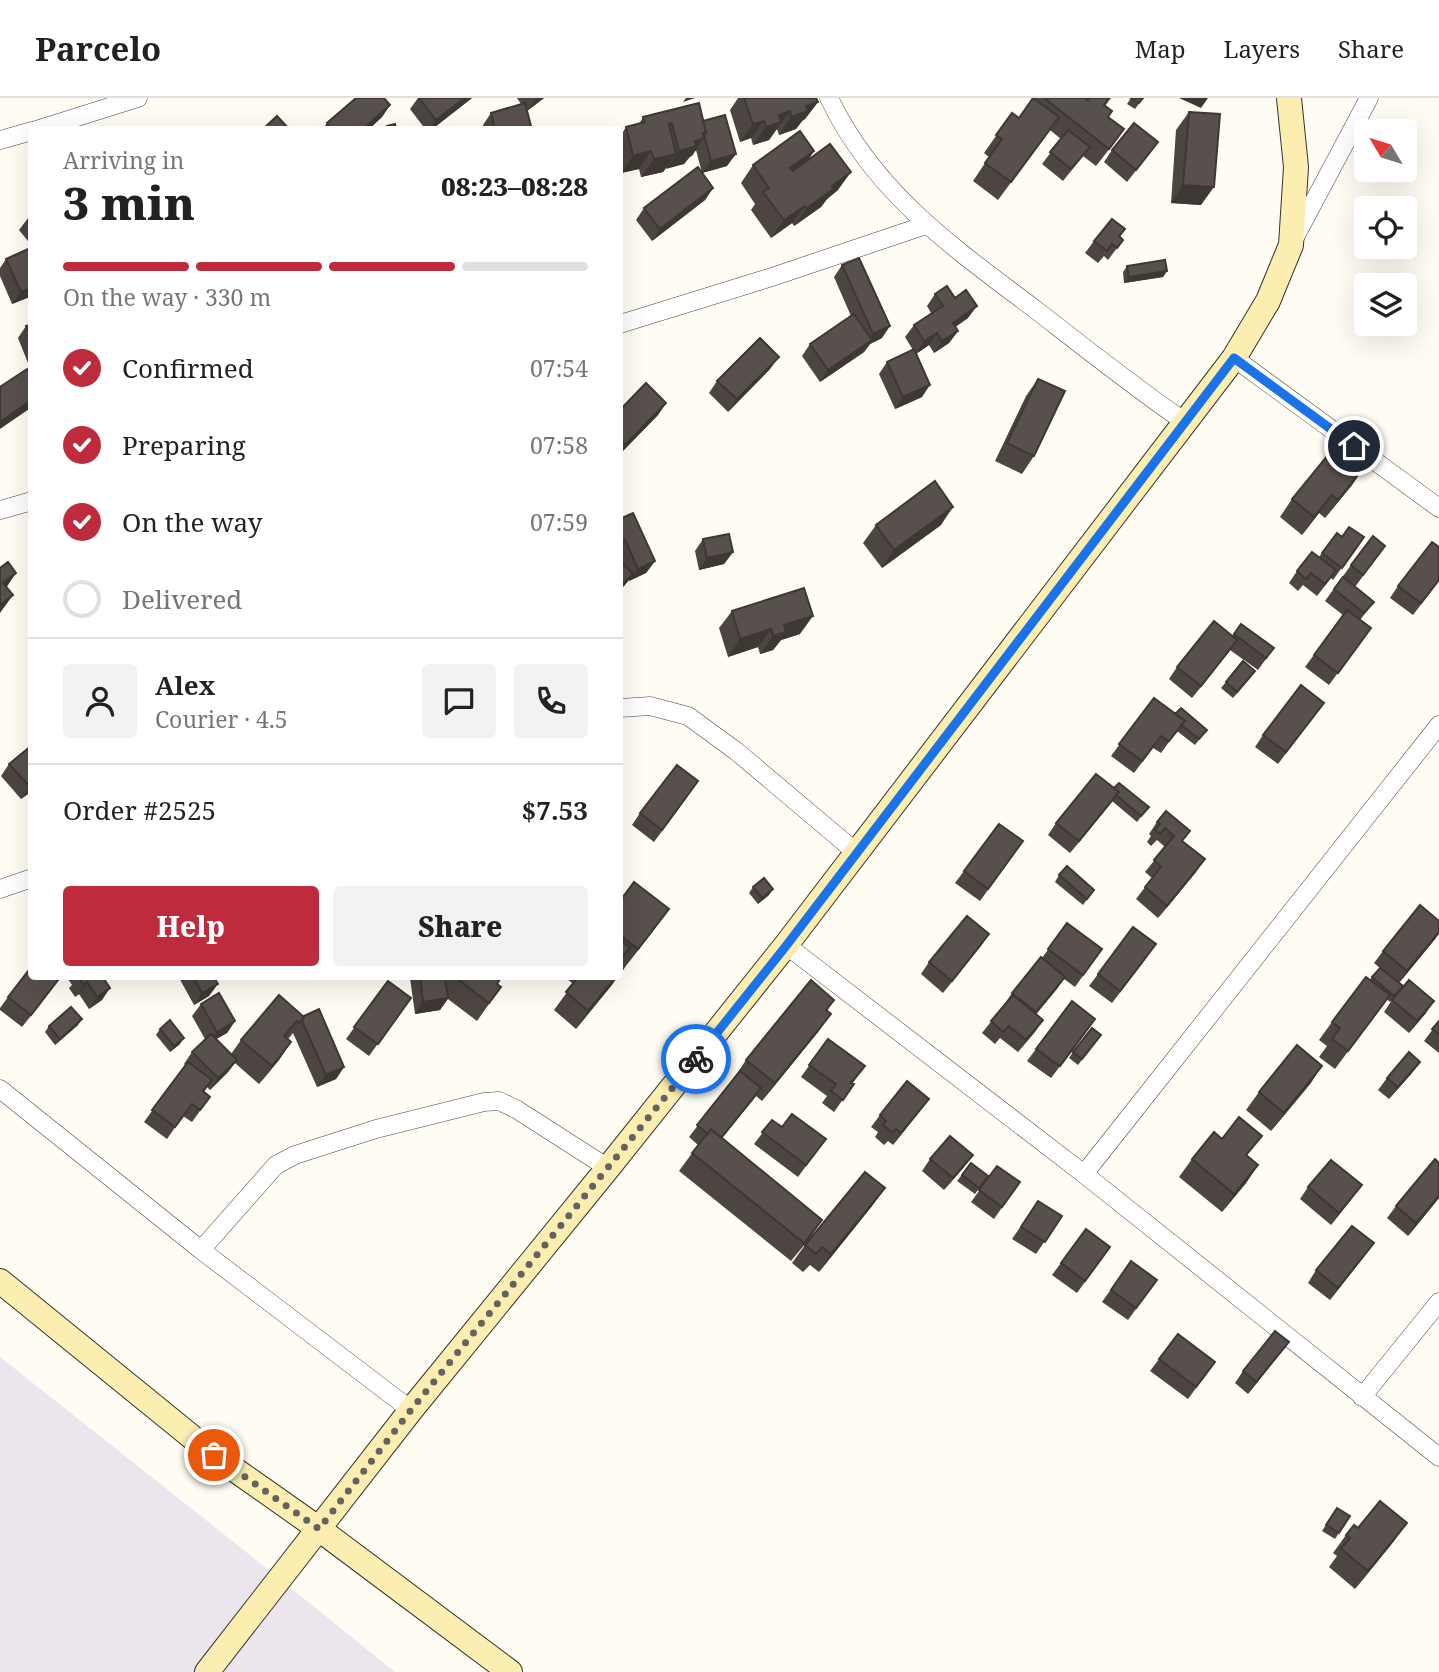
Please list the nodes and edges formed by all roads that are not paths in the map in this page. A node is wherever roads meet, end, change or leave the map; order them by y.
1 (138, 98) edge
2 (830, 98) edge
3 (1289, 98) edge
4 (1369, 98) edge
5 (47, 126) edge
6 (28, 132) edge
7 (0, 140) edge
8 (926, 225) junction
9 (1291, 245) junction
10 (623, 323) edge
11 (1234, 358) junction
12 (1185, 422) junction
13 (28, 502) edge
14 (1439, 508) edge
15 (0, 510) edge
16 (623, 708) edge
17 (1439, 726) edge
18 (857, 853) junction
19 (28, 879) edge
20 (0, 889) edge
21 (786, 946) junction
22 (0, 1089) edge
23 (608, 1168) junction
24 (1084, 1174) junction
25 (201, 1250) junction
26 (0, 1281) edge
27 (1439, 1301) edge
28 (1362, 1397) junction
29 (411, 1410) junction
30 (1439, 1457) edge
31 (319, 1529) junction
32 (206, 1672) edge
33 (510, 1672) edge

1 - 5 street
2 - 8 street
3 - 9 street
4 - 9 street
6 - 7 street
8 - 10 street
8 - 12 street
9 - 11 street
11 - 12 street
11 - 14 street
12 - 18 street
13 - 15 street
16 - 18 street
17 - 24 street
18 - 21 street
19 - 20 street
21 - 23 street
21 - 24 street
22 - 25 street
23 - 25 street
23 - 29 street
24 - 28 street
25 - 29 street
26 - 31 street
27 - 28 street
28 - 30 street
29 - 31 street
31 - 32 street
31 - 33 street

